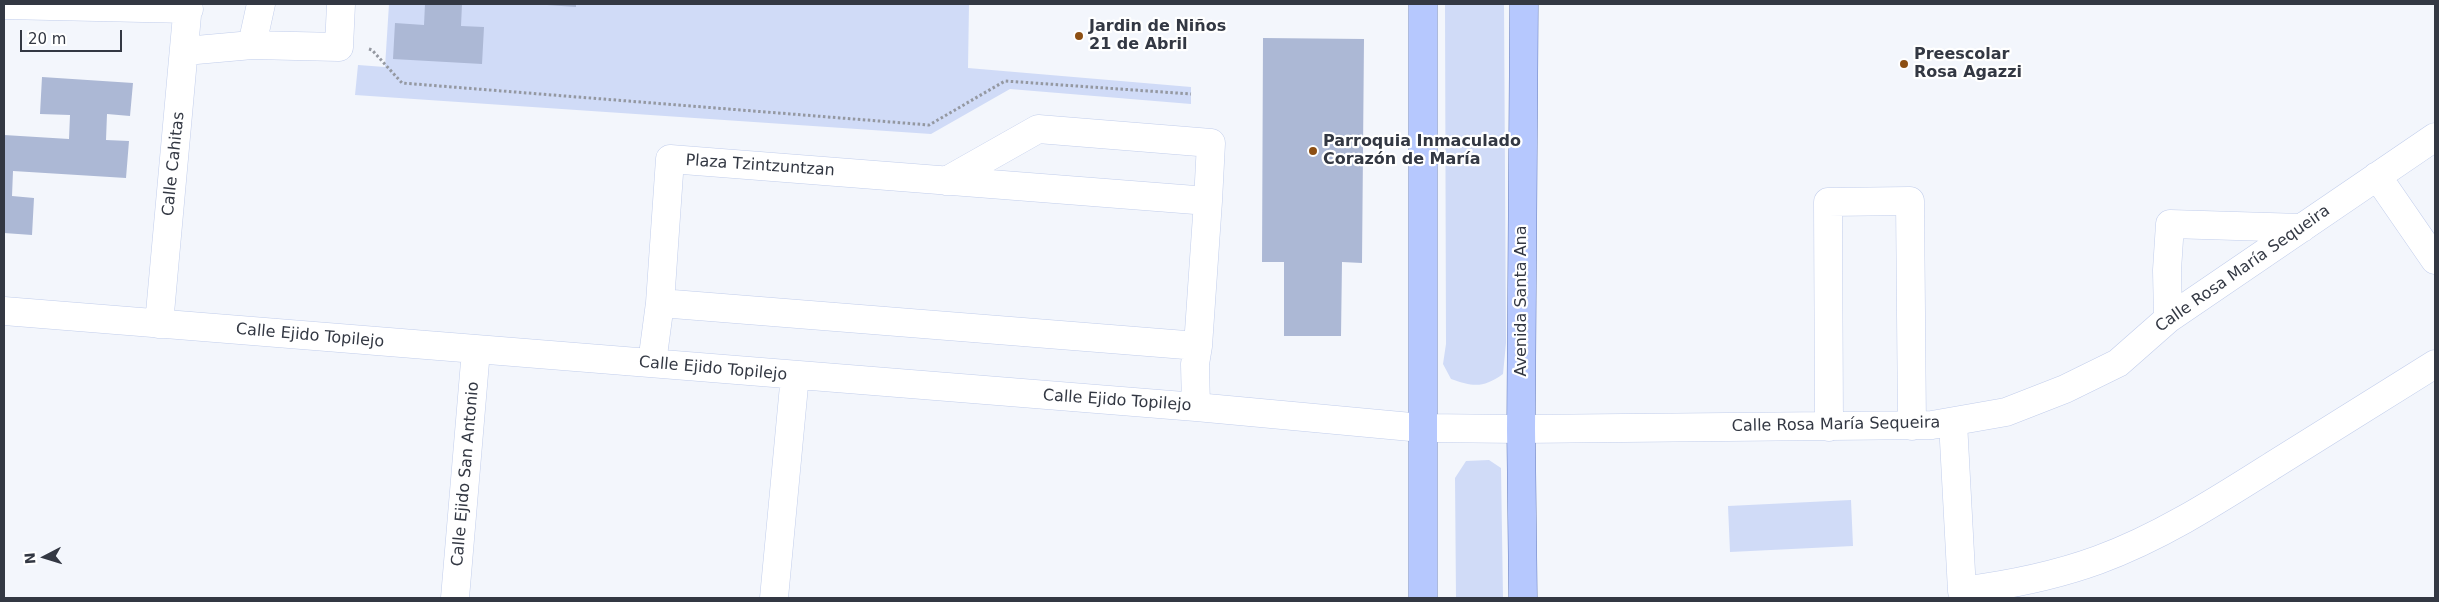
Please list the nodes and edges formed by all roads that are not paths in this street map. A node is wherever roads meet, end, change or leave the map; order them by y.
1 (261, 4) edge
2 (341, 4) edge
3 (1422, 4) edge
4 (1524, 4) edge
5 (4, 5) edge
6 (189, 7) edge
7 (252, 45) junction
8 (185, 51) junction
9 (2435, 137) edge
10 (2377, 176) junction
11 (946, 180) junction
12 (1208, 201) junction
13 (2302, 228) junction
14 (2435, 260) edge
15 (660, 304) junction
16 (4, 311) edge
17 (2168, 319) junction
18 (159, 324) junction
19 (1198, 346) junction
20 (476, 350) junction
21 (652, 363) junction
22 (2435, 364) edge
23 (795, 376) junction
24 (1196, 407) junction
25 (1953, 422) junction
26 (1912, 426) junction
27 (1829, 427) junction
28 (1422, 428) junction
29 (1520, 429) junction
30 (456, 598) edge
31 (774, 598) edge
32 (1423, 598) edge
33 (1523, 598) edge

1 - 7 street
2 - 7 street
3 - 28 main road
4 - 29 main road, Avenida Santa Ana
5 - 6 street
6 - 8 street, Calle Cahitas
7 - 8 street
8 - 18 street, Calle Cahitas
9 - 10 street, Calle Rosa María Sequeira
10 - 13 street, Calle Rosa María Sequeira
10 - 14 street
11 - 12 street, Plaza Tzintzuntzan
11 - 12 street
11 - 15 street, Plaza Tzintzuntzan
12 - 19 street
13 - 17 street, Calle Rosa María Sequeira
13 - 17 street
15 - 19 street
15 - 21 street
16 - 18 street, Calle Ejido Topilejo
17 - 25 street, Calle Rosa María Sequeira
18 - 20 street, Calle Ejido Topilejo
19 - 24 street
20 - 21 street, Calle Ejido Topilejo
20 - 30 street, Calle Ejido San Antonio
21 - 23 street, Calle Ejido Topilejo
22 - 25 street
23 - 24 street, Calle Ejido Topilejo
23 - 31 street
24 - 28 street, Calle Ejido Topilejo
25 - 26 street, Calle Rosa María Sequeira
26 - 27 street, Calle Rosa María Sequeira
26 - 27 street
27 - 29 street, Calle Rosa María Sequeira
28 - 29 street, Calle Rosa María Sequeira
28 - 32 main road
29 - 33 main road, Avenida Santa Ana

